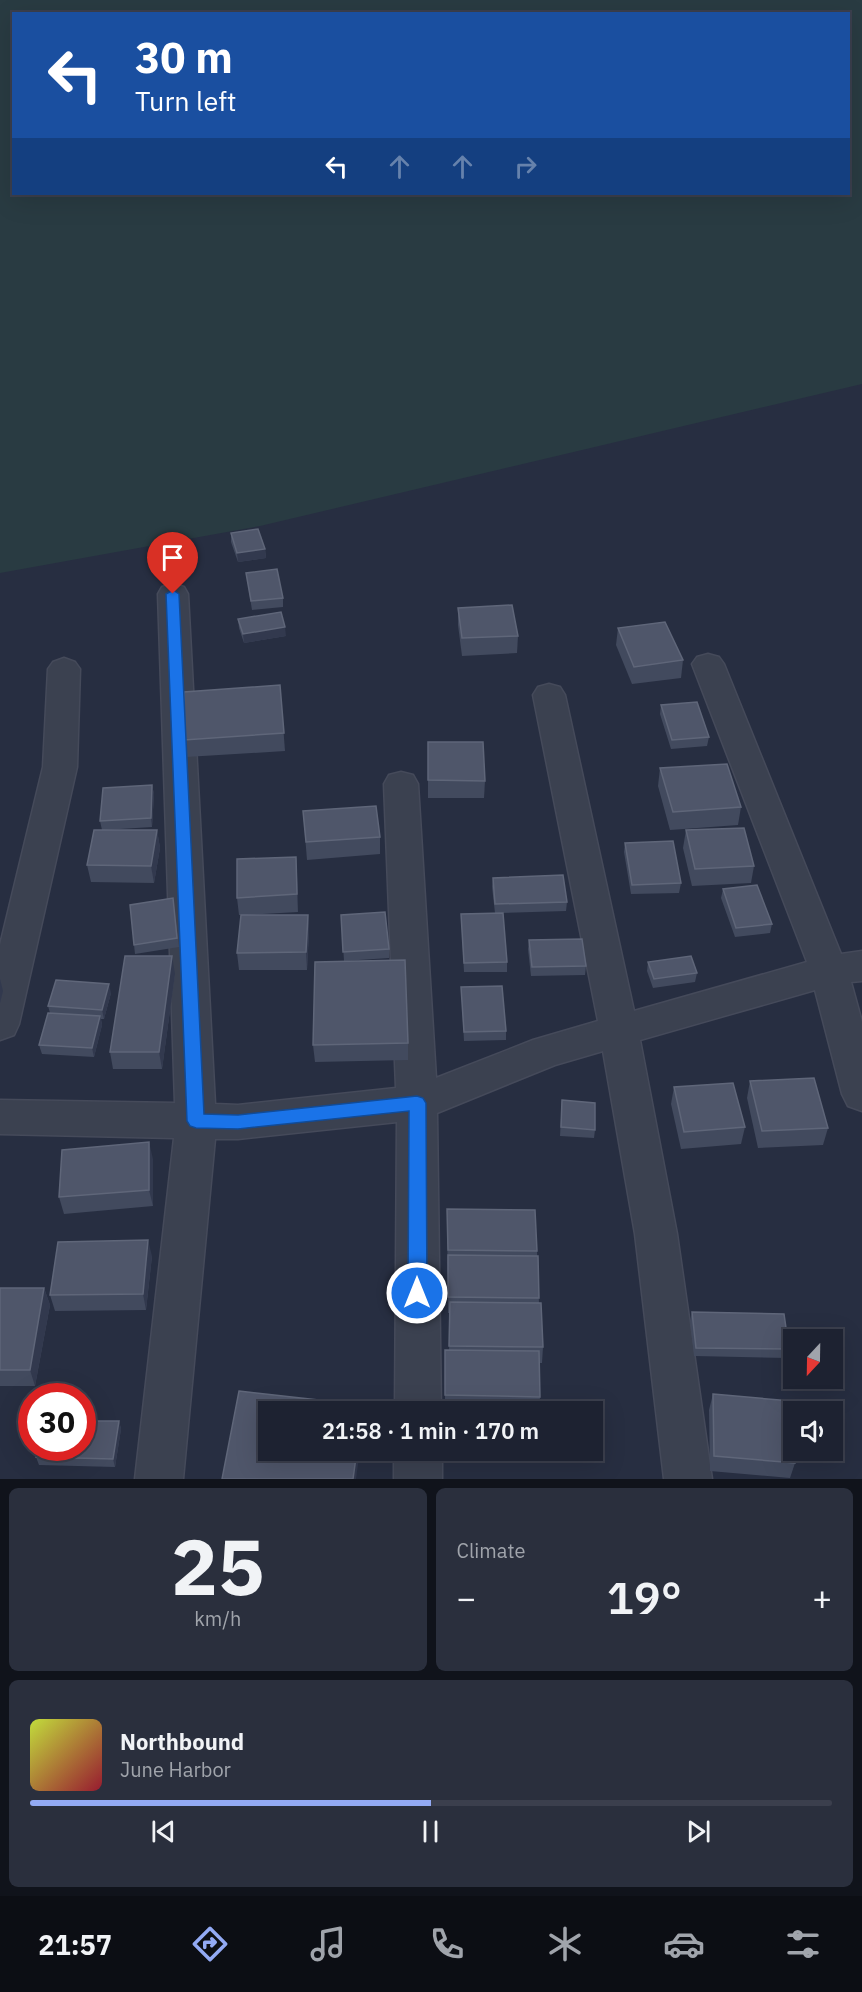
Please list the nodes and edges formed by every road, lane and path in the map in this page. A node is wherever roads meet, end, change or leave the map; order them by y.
1 (173, 594) dead end
2 (708, 664) dead end
3 (64, 669) dead end
4 (549, 695) dead end
5 (401, 784) dead end
6 (846, 968) edge
7 (0, 1024) edge
8 (619, 1030) junction
9 (862, 1094) edge
10 (417, 1103) junction
11 (0, 1117) edge
12 (196, 1121) junction
13 (418, 1401) edge
14 (418, 1461) edge
15 (159, 1479) edge
16 (418, 1479) edge
17 (688, 1479) edge

1 - 12 street
2 - 6 street
3 - 7 street
4 - 8 street
5 - 10 street
6 - 8 street
6 - 9 street
8 - 10 street
8 - 17 street
10 - 12 street
10 - 13 street
11 - 12 street
12 - 15 street
14 - 16 street

